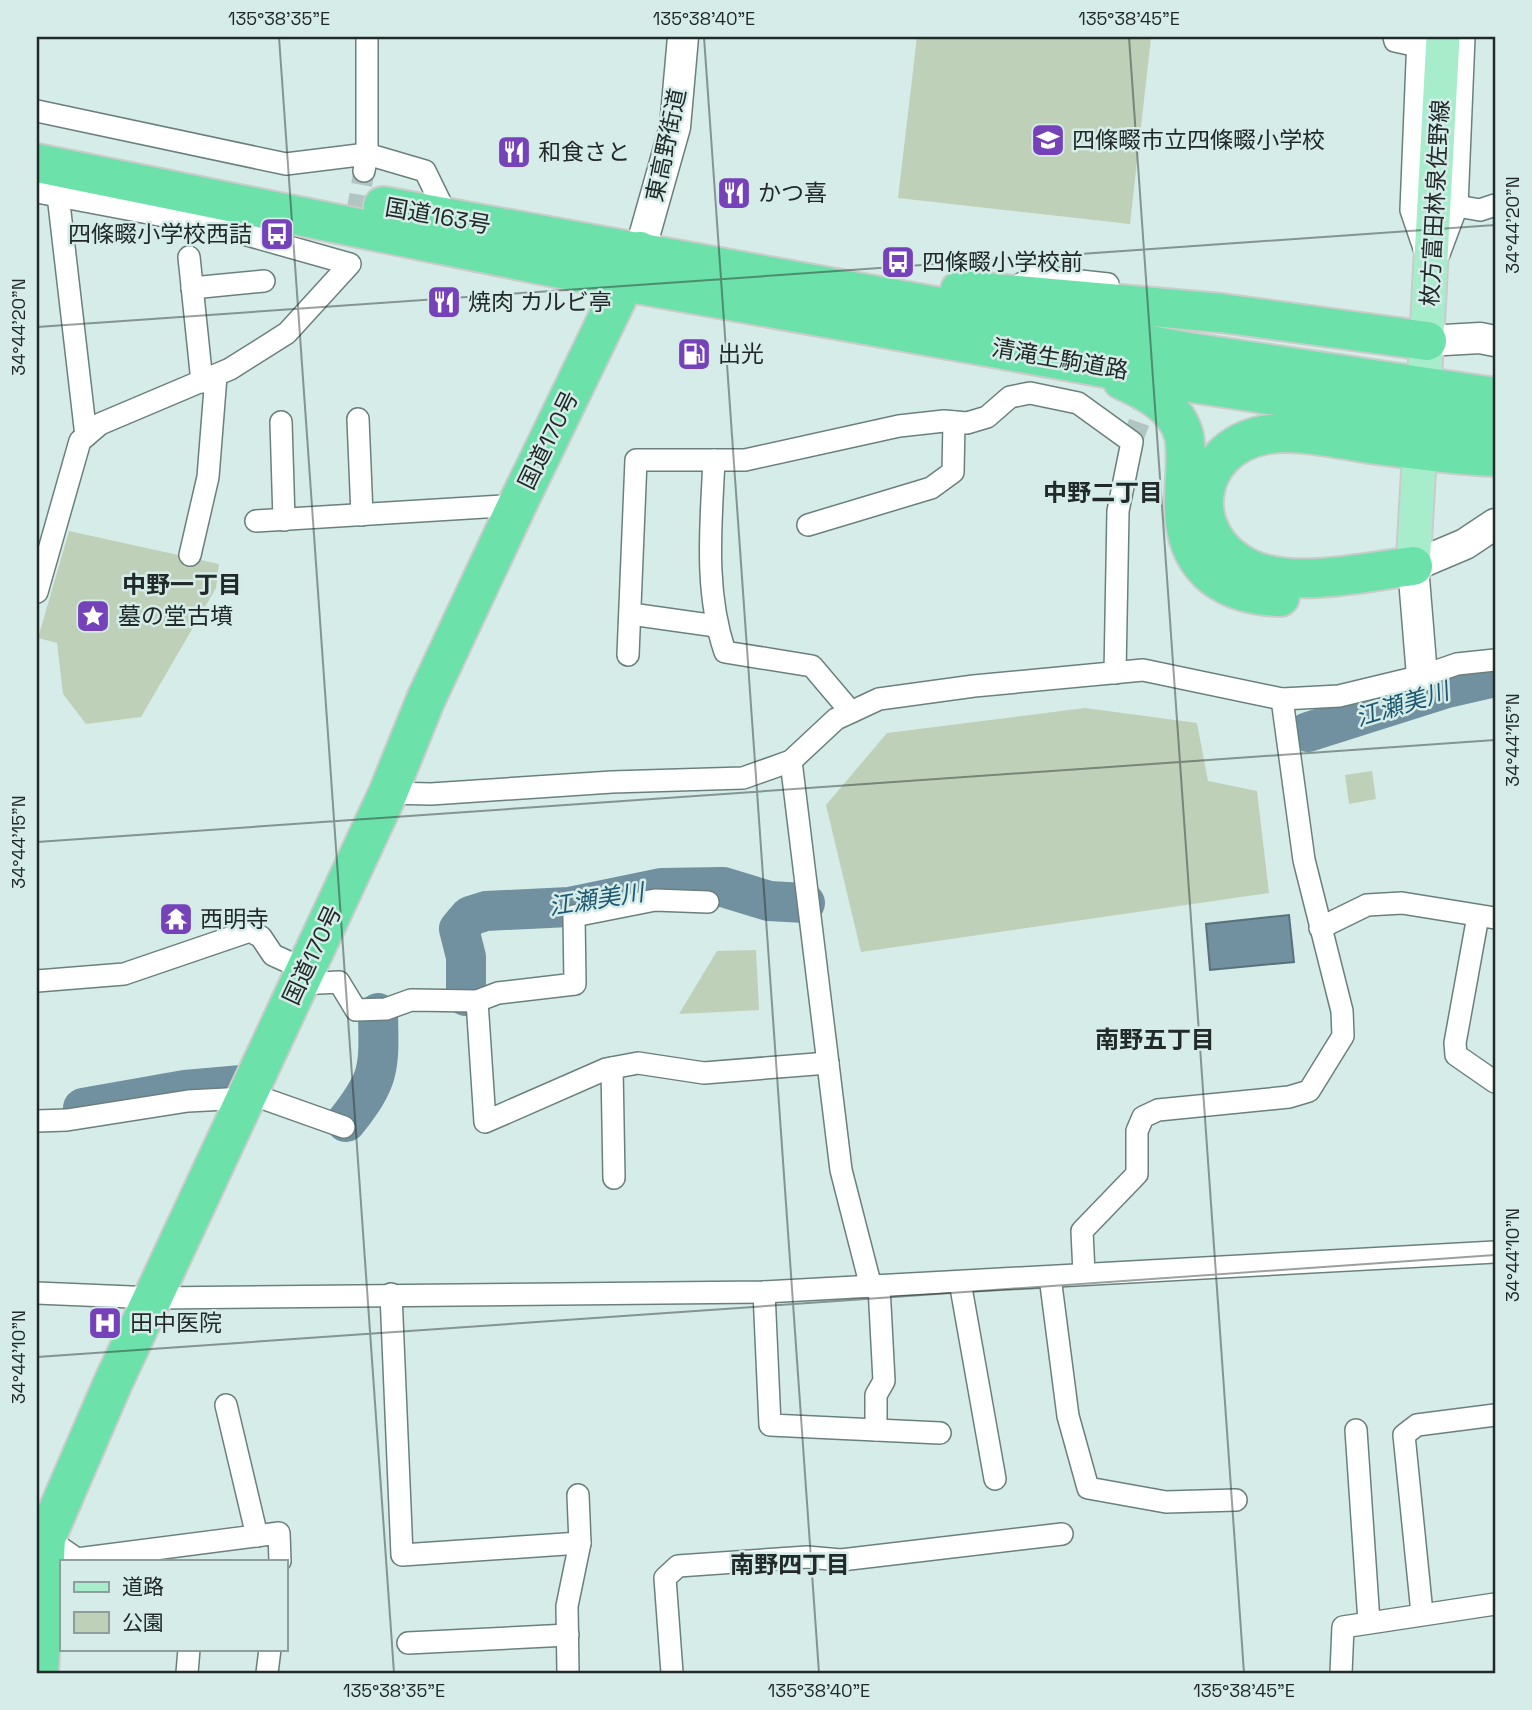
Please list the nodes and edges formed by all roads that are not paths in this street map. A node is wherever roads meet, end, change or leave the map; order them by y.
1 (367, 37) edge
2 (683, 37) edge
3 (1394, 37) edge
4 (1464, 37) edge
5 (1426, 40) edge
6 (37, 111) edge
7 (37, 143) edge
8 (37, 163) edge
9 (366, 163) junction
10 (37, 192) edge
11 (58, 195) junction
12 (1495, 205) edge
13 (1457, 206) junction
14 (215, 211) junction
15 (448, 218) junction
16 (189, 257) dead end
17 (633, 267) junction
18 (1432, 273) junction
19 (264, 281) dead end
20 (192, 288) junction
21 (839, 289) junction
22 (1186, 292) dead end
23 (1006, 293) junction
24 (1495, 341) edge
25 (1078, 361) junction
26 (209, 379) junction
27 (1495, 397) edge
28 (1433, 406) junction
29 (358, 419) dead end
30 (281, 422) dead end
31 (954, 422) junction
32 (1495, 429) edge
33 (86, 436) junction
34 (1495, 457) edge
35 (714, 460) junction
36 (517, 505) junction
37 (362, 515) junction
38 (284, 520) junction
39 (256, 522) dead end
40 (1495, 524) edge
41 (808, 526) dead end
42 (190, 555) dead end
43 (1413, 565) junction
44 (37, 592) edge
45 (631, 614) junction
46 (716, 626) junction
47 (628, 655) dead end
48 (1495, 660) edge
49 (1115, 673) junction
50 (1422, 677) junction
51 (1282, 699) junction
52 (851, 712) junction
53 (791, 761) junction
54 (388, 793) junction
55 (708, 902) dead end
56 (1487, 917) edge
57 (1320, 928) junction
58 (302, 977) junction
59 (37, 981) edge
60 (477, 1001) junction
61 (828, 1063) junction
62 (612, 1068) junction
63 (1495, 1082) edge
64 (247, 1096) junction
65 (37, 1121) edge
66 (344, 1127) dead end
67 (614, 1178) dead end
68 (1495, 1252) edge
69 (1084, 1273) junction
70 (1050, 1277) junction
71 (960, 1282) junction
72 (875, 1286) junction
73 (764, 1292) junction
74 (37, 1293) edge
75 (391, 1294) junction
76 (154, 1298) junction
77 (226, 1405) dead end
78 (1495, 1415) edge
79 (876, 1430) junction
80 (1356, 1430) dead end
81 (940, 1433) dead end
82 (995, 1479) dead end
83 (578, 1495) dead end
84 (1236, 1500) dead end
85 (41, 1534) edge
86 (1062, 1534) dead end
87 (257, 1536) junction
88 (580, 1543) junction
89 (197, 1553) edge
90 (280, 1560) edge
91 (1495, 1604) edge
92 (1422, 1613) junction
93 (1369, 1622) junction
94 (568, 1635) junction
95 (408, 1643) dead end
96 (189, 1650) edge
97 (270, 1650) edge
98 (39, 1673) edge
99 (187, 1673) edge
100 (267, 1673) edge
101 (568, 1673) edge
102 (672, 1673) edge
103 (1341, 1673) edge

1 - 9 street
2 - 17 street, 東高野街道
3 - 5 street
4 - 13 street
5 - 18 main road, 枚方富田林泉佐野線
6 - 9 street
7 - 15 highway, 国道163号
8 - 14 highway, 国道163号
9 - 15 street
10 - 11 street
11 - 14 street
11 - 33 street
12 - 13 street
13 - 18 street
14 - 17 highway, 国道163号
14 - 26 street
15 - 17 highway, 国道163号
16 - 20 street
17 - 21 highway, 国道163号
17 - 25 highway, 清滝生駒道路
17 - 36 highway, 国道170号
18 - 28 main road, 枚方富田林泉佐野線
19 - 20 street
20 - 26 street
21 - 23 highway
21 - 28 highway, 清滝生駒道路
22 - 23 street
23 - 28 highway
24 - 28 street
25 - 28 highway, 清滝生駒道路
25 - 43 highway
26 - 33 street
26 - 42 street
27 - 28 highway, 清滝生駒道路
28 - 32 highway, 清滝生駒道路
28 - 34 highway
28 - 43 main road, 枚方富田林泉佐野線
28 - 43 highway
29 - 37 street
30 - 38 street
31 - 35 street
31 - 41 street
31 - 49 street
33 - 44 street
35 - 45 street
35 - 46 street
36 - 37 street
36 - 54 highway, 国道170号
37 - 38 street
38 - 39 street
40 - 43 street
43 - 50 street
45 - 46 street
45 - 47 street
46 - 52 street
48 - 50 street
49 - 51 street
49 - 52 street
50 - 51 street
51 - 57 street
52 - 53 street
53 - 54 street
53 - 61 street
54 - 58 highway, 国道170号
55 - 60 street
56 - 57 street
56 - 63 street
57 - 69 street
58 - 59 street
58 - 60 street
58 - 64 highway, 国道170号
60 - 62 street
61 - 62 street
61 - 72 street
62 - 67 street
64 - 65 street
64 - 66 street
64 - 76 highway, 国道170号
68 - 69 street
69 - 70 street
70 - 71 street
70 - 84 street
71 - 72 street
71 - 82 street
72 - 73 street
72 - 79 street
73 - 75 street
73 - 79 street
74 - 76 street
75 - 76 street
75 - 88 street
76 - 85 highway, 国道170号
77 - 87 street
78 - 92 street
79 - 81 street
80 - 93 street
83 - 88 street
85 - 89 street
85 - 98 highway, 国道170号
86 - 102 street
87 - 89 street
87 - 90 street
88 - 94 street
91 - 92 street
92 - 93 street
93 - 103 street
94 - 95 street
94 - 101 street
96 - 99 street
97 - 100 street

